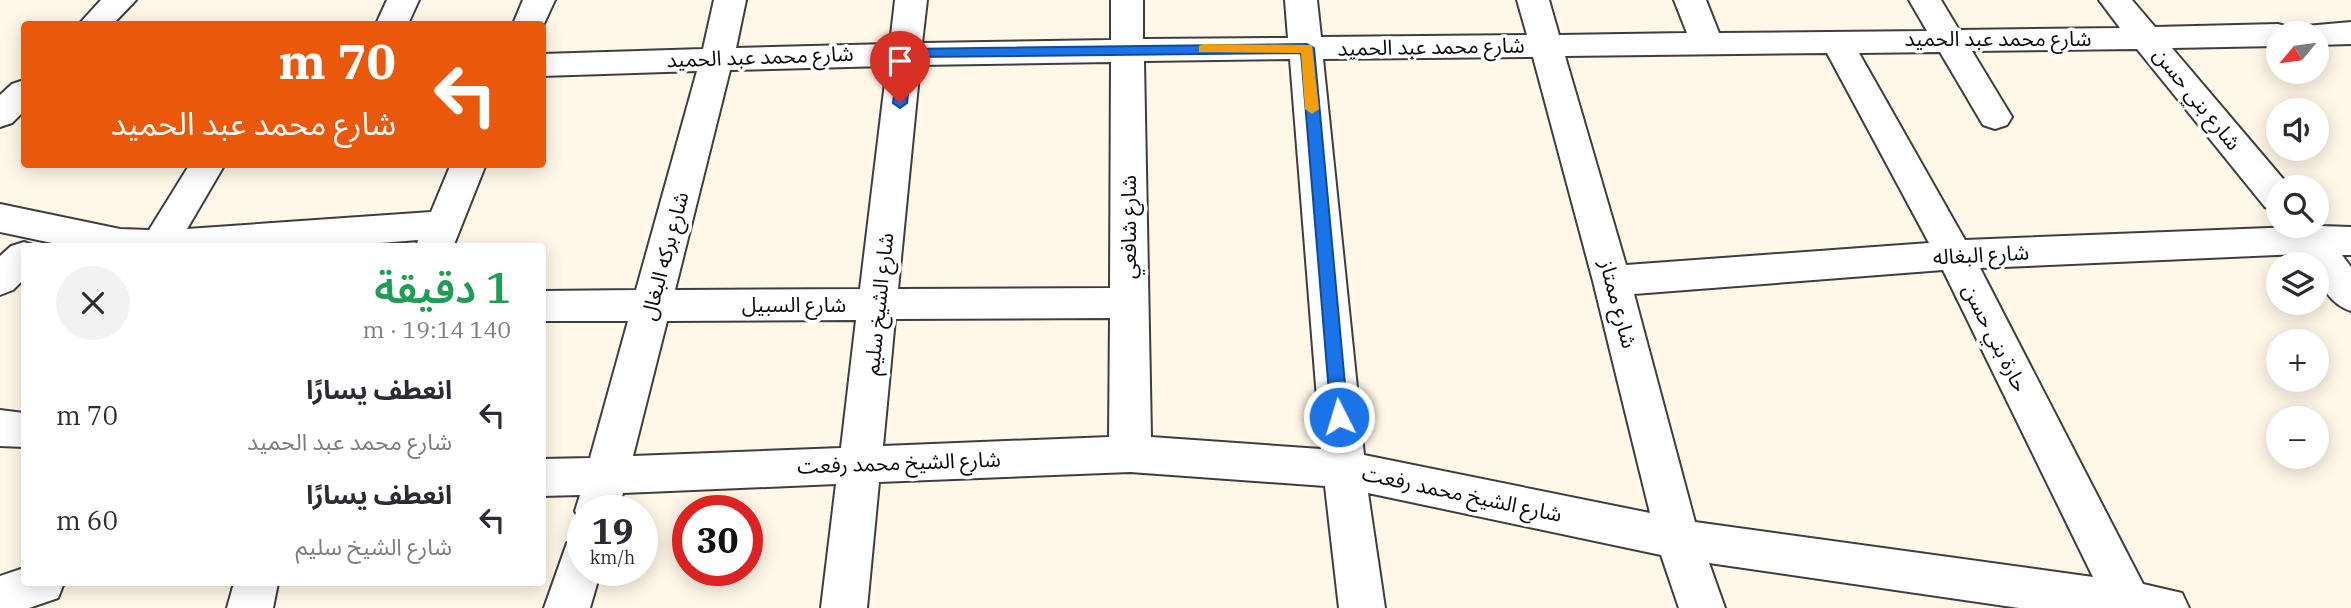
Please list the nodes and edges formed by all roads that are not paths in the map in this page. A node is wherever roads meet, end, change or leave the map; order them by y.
1 (120, 0) edge
2 (402, 0) edge
3 (539, 0) edge
4 (730, 0) edge
5 (911, 0) edge
6 (1127, 0) edge
7 (1301, 0) edge
8 (1533, 0) edge
9 (1690, 0) edge
10 (1925, 0) edge
11 (2115, 0) edge
12 (98, 21) edge
13 (393, 21) edge
14 (530, 21) edge
15 (2351, 33) edge
16 (2329, 34) edge
17 (2266, 35) edge
18 (2148, 38) junction
19 (1947, 40) junction
20 (1836, 41) junction
21 (1707, 45) junction
22 (1545, 46) junction
23 (1307, 48) junction
24 (1128, 49) junction
25 (905, 53) junction
26 (717, 58) junction
27 (546, 65) edge
28 (21, 95) edge
29 (0, 116) edge
30 (1995, 117) dead end
31 (206, 168) edge
32 (467, 168) edge
33 (2266, 183) edge
34 (0, 218) edge
35 (438, 236) edge
36 (2266, 236) edge
37 (2329, 237) edge
38 (43, 238) edge
39 (2310, 238) edge
40 (2351, 241) edge
41 (120, 243) edge
42 (160, 243) edge
43 (221, 243) edge
44 (1954, 256) junction
45 (21, 259) edge
46 (0, 279) edge
47 (1612, 281) junction
48 (2351, 296) edge
49 (1129, 303) junction
50 (879, 304) junction
51 (652, 305) junction
52 (546, 306) edge
53 (0, 428) edge
54 (21, 430) edge
55 (1130, 454) junction
56 (861, 465) junction
57 (1344, 470) junction
58 (546, 479) edge
59 (603, 492) edge
60 (1678, 539) junction
61 (33, 586) edge
62 (255, 586) edge
63 (574, 586) edge
64 (0, 597) edge
65 (2147, 604) edge
66 (250, 608) edge
67 (567, 608) edge
68 (844, 608) edge
69 (1362, 608) edge
70 (1702, 608) edge

1 - 12 street
2 - 13 street
3 - 14 street
4 - 26 street, شارع بركه البغال
5 - 25 street, شارع الشيخ سليم
6 - 24 street, شارع شافعي
7 - 23 street
8 - 22 street, شارع ممتاز
9 - 21 street
10 - 19 street
11 - 18 street, شارع بني حسن
15 - 16 street
17 - 18 street, شارع محمد عبد الحميد
18 - 19 street, شارع محمد عبد الحميد
18 - 33 street, شارع بني حسن
19 - 20 street, شارع محمد عبد الحميد
19 - 30 street
20 - 21 street, شارع محمد عبد الحميد
20 - 44 street, حارة بني حسن
21 - 22 street, شارع محمد عبد الحميد
22 - 23 street, شارع محمد عبد الحميد
22 - 47 street, شارع ممتاز
23 - 24 street, شارع محمد عبد الحميد
23 - 57 street
24 - 25 street, شارع محمد عبد الحميد
24 - 49 street, شارع شافعي
25 - 26 street, شارع محمد عبد الحميد
25 - 50 street, شارع الشيخ سليم
26 - 27 street, شارع محمد عبد الحميد
26 - 51 street, شارع بركه البغال
28 - 29 street
31 - 42 street
32 - 35 street
34 - 38 street
35 - 43 street
36 - 44 street, شارع البغاله
37 - 40 street, شارع البغاله
38 - 41 street
39 - 48 street
44 - 47 street, شارع البغاله
44 - 65 street, حارة بني حسن
45 - 46 street
47 - 60 street, شارع ممتاز
49 - 50 street, شارع السبيل
49 - 55 street, شارع شافعي
50 - 51 street, شارع السبيل
50 - 56 street, شارع الشيخ سليم
51 - 52 street, شارع السبيل
51 - 59 street, شارع بركه البغال
53 - 54 street
55 - 56 street, شارع الشيخ محمد رفعت
55 - 57 street, شارع الشيخ محمد رفعت
56 - 59 street, شارع الشيخ محمد رفعت
56 - 68 street, شارع الشيخ سليم
57 - 60 street, شارع الشيخ محمد رفعت
57 - 69 street
58 - 59 street, شارع الشيخ محمد رفعت
60 - 65 street, شارع الشيخ محمد رفعت
60 - 70 street, شارع ممتاز
61 - 64 street
62 - 66 street
63 - 67 street

